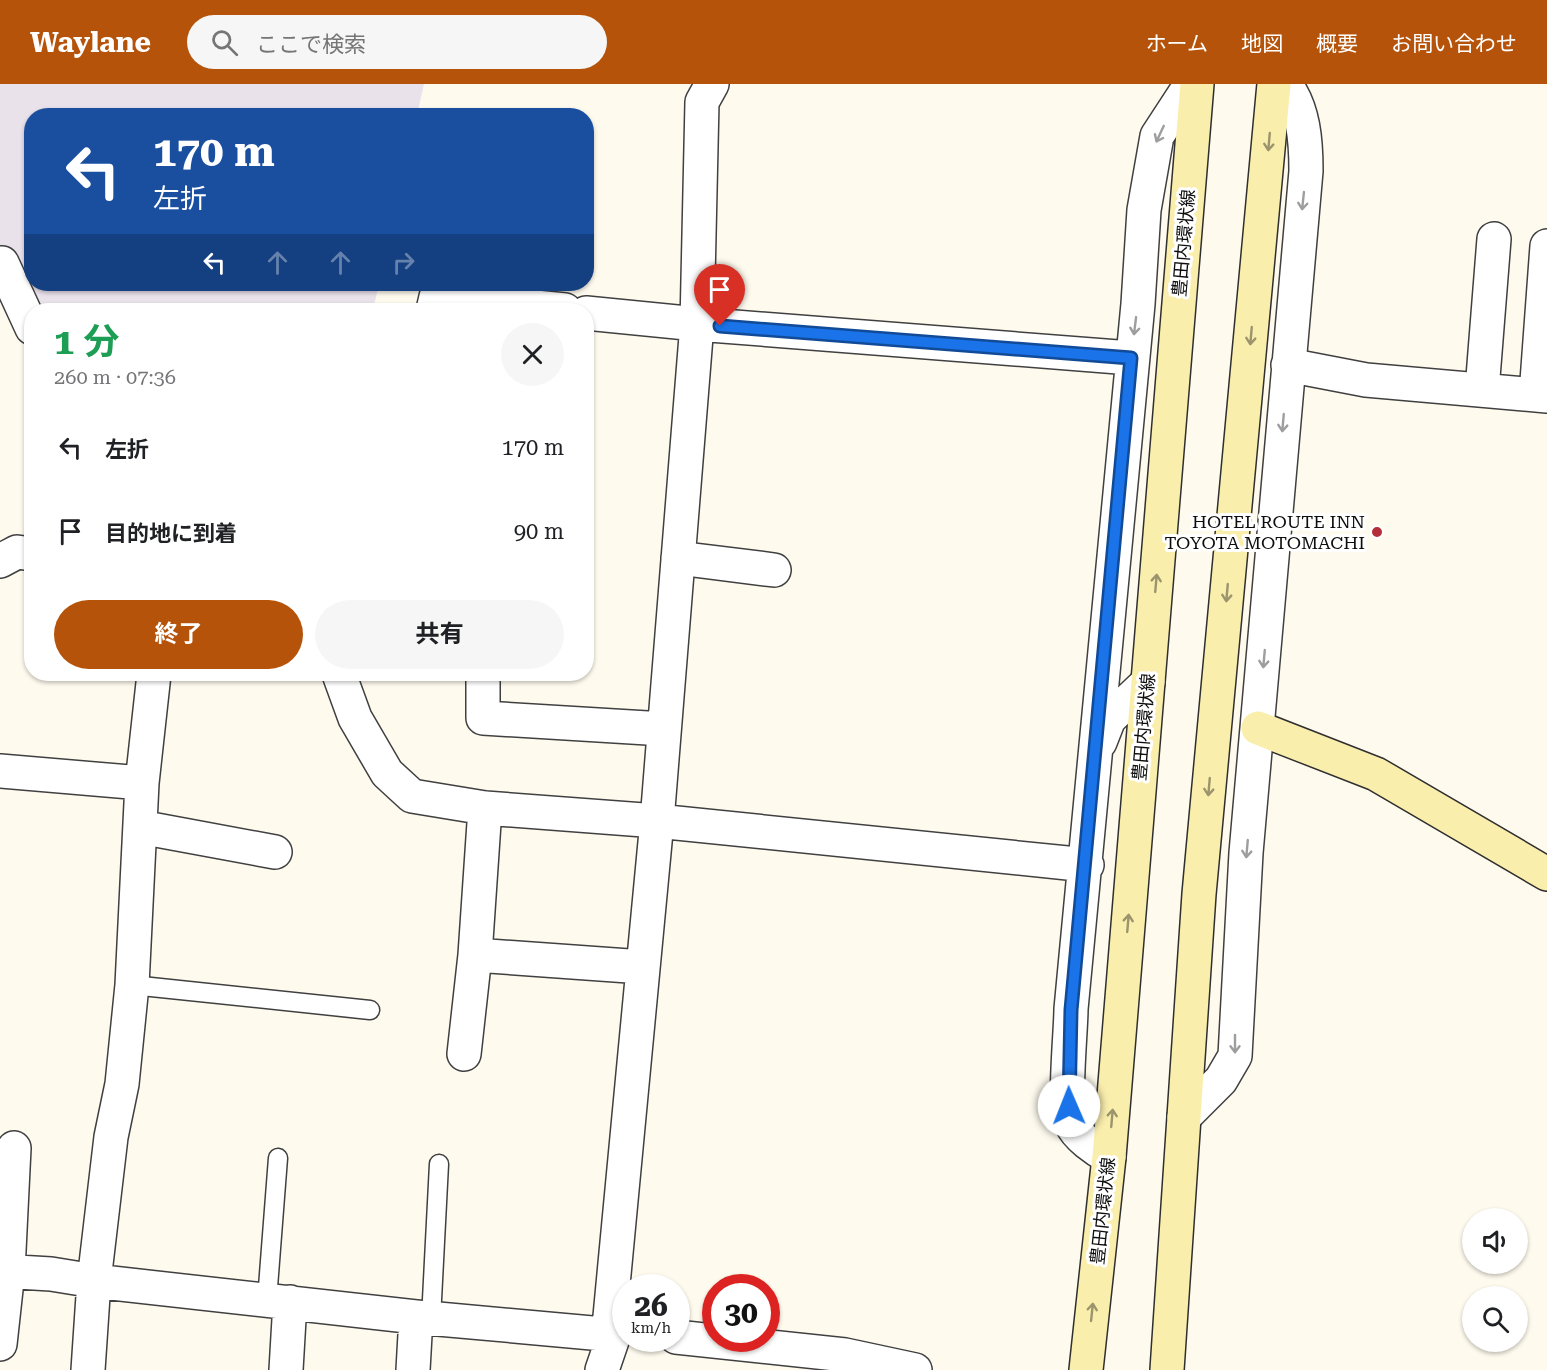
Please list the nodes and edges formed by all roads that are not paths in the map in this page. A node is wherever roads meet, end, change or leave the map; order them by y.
1 (712, 84) edge
2 (1191, 84) edge
3 (1197, 84) edge
4 (1274, 84) edge
5 (1285, 84) edge
6 (1494, 239) dead end
7 (1547, 246) edge
8 (2, 263) dead end
9 (435, 303) edge
10 (496, 303) edge
11 (24, 310) edge
12 (594, 314) edge
13 (697, 324) junction
14 (1131, 358) junction
15 (1288, 365) junction
16 (1482, 390) junction
17 (1541, 396) edge
18 (1233, 529) junction
19 (24, 553) edge
20 (1114, 555) junction
21 (678, 558) junction
22 (0, 561) edge
23 (774, 570) dead end
24 (1269, 596) junction
25 (1153, 623) junction
26 (153, 681) edge
27 (342, 681) edge
28 (483, 681) edge
29 (1148, 682) junction
30 (664, 729) junction
31 (1258, 729) junction
32 (1097, 750) junction
33 (0, 771) edge
34 (142, 783) junction
35 (485, 808) junction
36 (657, 821) junction
37 (140, 827) junction
38 (275, 852) dead end
39 (1086, 865) junction
40 (1547, 874) edge
41 (475, 955) junction
42 (643, 967) junction
43 (132, 985) junction
44 (370, 1010) dead end
45 (464, 1054) dead end
46 (1185, 1117) junction
47 (14, 1148) dead end
48 (1109, 1157) junction
49 (278, 1158) dead end
50 (439, 1164) dead end
51 (4, 1271) edge
52 (620, 1274) edge
53 (94, 1281) junction
54 (278, 1301) junction
55 (424, 1318) junction
56 (612, 1330) edge
57 (690, 1338) edge
58 (612, 1341) edge
59 (0, 1344) edge
60 (88, 1370) edge
61 (286, 1370) edge
62 (413, 1370) edge
63 (602, 1370) edge
64 (915, 1370) edge
65 (1086, 1370) edge
66 (1167, 1370) edge

1 - 13 street
2 -> 14 street
25 -> 3 street, 豊田内環状線
4 -> 18 street
5 -> 15 street
6 - 16 street
7 - 17 street
8 - 11 street
9 - 10 street
12 - 13 street
13 - 14 street
13 - 21 street
14 - 20 street
15 - 16 street
15 -> 24 street
16 - 17 street
18 - 24 street
18 -> 46 street
19 - 22 street
20 - 25 street
20 - 32 street
21 - 23 street
21 - 30 street
24 -> 31 street
25 - 29 street, 豊田内環状線
26 - 34 street
27 - 35 street
28 - 30 street
29 - 32 street
48 -> 29 street, 豊田内環状線
30 - 36 street
31 - 40 street
31 -> 46 street
32 - 39 street
33 - 34 street
34 - 37 street
35 - 36 street
35 - 41 street
36 - 39 street
36 - 42 street
37 - 38 street
37 - 43 street
39 - 48 street
41 - 42 street
41 - 45 street
42 - 52 street
43 - 44 lane
43 - 53 street
46 - 66 street
47 - 51 street
65 -> 48 street, 豊田内環状線
49 - 54 lane
50 - 55 lane
51 - 53 street
51 - 59 street
53 - 54 street
53 - 60 street
54 - 55 street
54 - 61 street
55 - 56 street
55 - 62 street
57 - 64 street
58 - 63 street

